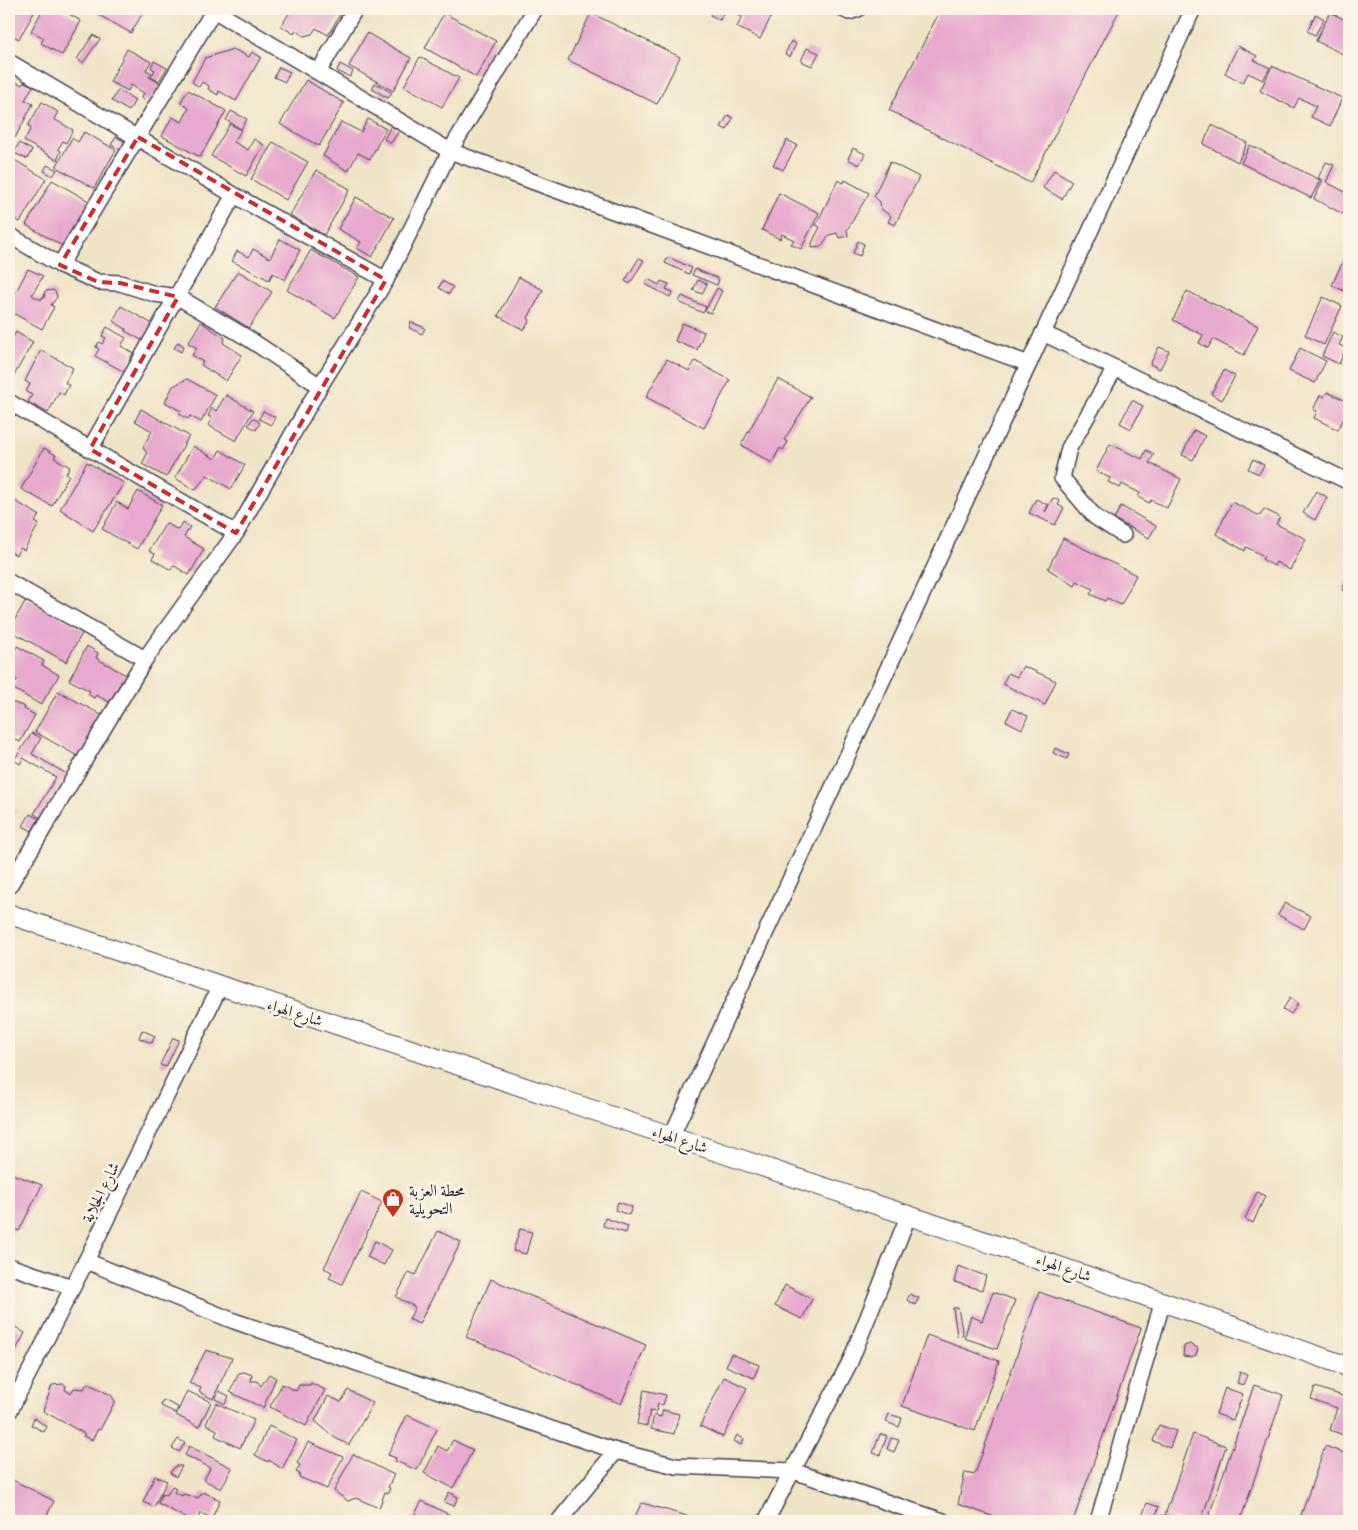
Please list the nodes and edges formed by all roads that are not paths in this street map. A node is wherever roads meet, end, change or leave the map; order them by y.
1 (213, 9) edge
2 (355, 9) edge
3 (535, 9) edge
4 (843, 9) edge
5 (858, 9) edge
6 (1193, 9) edge
7 (9, 62) edge
8 (319, 71) junction
9 (138, 137) junction
10 (450, 151) junction
11 (234, 195) junction
12 (9, 235) edge
13 (60, 265) junction
14 (386, 280) junction
15 (178, 297) junction
16 (1043, 333) junction
17 (1029, 364) junction
18 (1115, 368) junction
19 (320, 386) junction
20 (9, 402) edge
21 (90, 449) junction
22 (1349, 482) edge
23 (236, 533) junction
24 (1123, 535) dead end
25 (9, 582) edge
26 (145, 660) junction
27 (9, 886) edge
28 (9, 914) edge
29 (220, 986) junction
30 (671, 1137) junction
31 (909, 1214) junction
32 (86, 1261) junction
33 (9, 1266) edge
34 (72, 1287) junction
35 (1163, 1301) junction
36 (1349, 1367) edge
37 (9, 1412) edge
38 (616, 1451) junction
39 (793, 1471) junction
40 (559, 1521) edge
41 (766, 1521) edge
42 (943, 1521) edge
43 (1098, 1521) edge

1 - 8 street
1 - 9 street
2 - 8 street
3 - 10 street
4 - 5 street
6 - 16 street
7 - 9 street
8 - 10 street
9 - 11 street
9 - 13 street
10 - 14 street
10 - 17 street
11 - 14 street
11 - 15 street
12 - 13 street
13 - 15 street
14 - 19 street
15 - 19 street
15 - 21 street
16 - 17 street
16 - 18 street
17 - 30 street
18 - 22 street
18 - 24 street
19 - 23 street
20 - 21 street
21 - 23 street
23 - 26 street
25 - 26 street
26 - 27 street
28 - 29 street, شارع الهواء
29 - 30 street, شارع الهواء
29 - 32 street, شارع الجلابة
30 - 31 street, شارع الهواء
31 - 35 street, شارع الهواء
31 - 39 street
32 - 34 street, شارع الجلابة
32 - 38 street
33 - 34 street
34 - 37 street, شارع الجلابة
35 - 36 street, شارع الهواء
35 - 43 street
38 - 39 street
38 - 40 street
39 - 41 street
39 - 42 street

